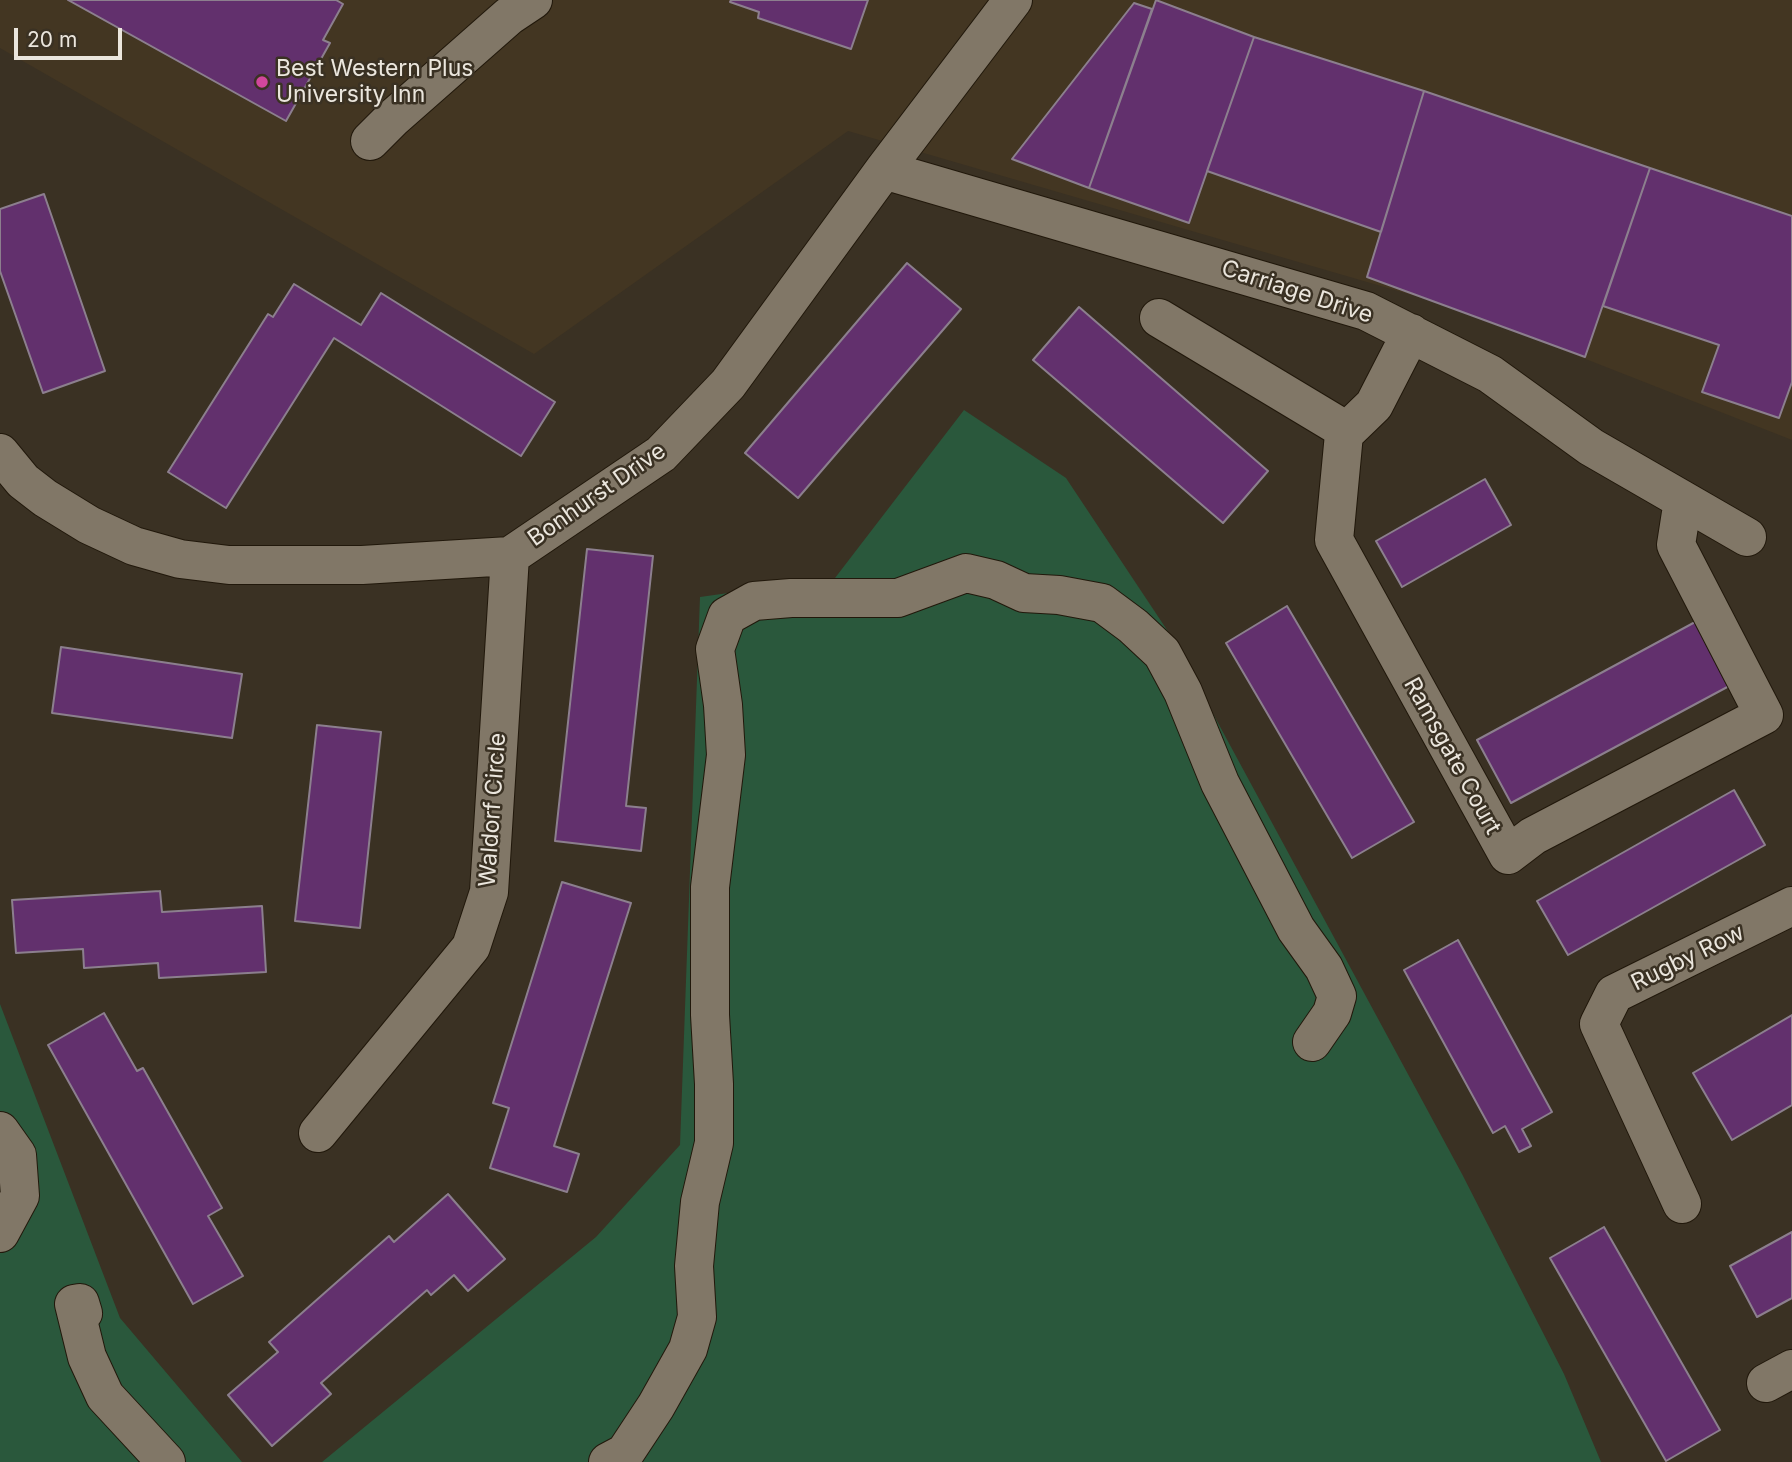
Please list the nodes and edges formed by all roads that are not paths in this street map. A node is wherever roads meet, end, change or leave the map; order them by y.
1 (533, 0) edge
2 (1013, 0) edge
3 (370, 141) dead end
4 (884, 170) junction
5 (1159, 318) dead end
6 (1411, 333) junction
7 (1344, 434) junction
8 (0, 453) edge
9 (1683, 500) junction
10 (1747, 537) dead end
11 (510, 556) junction
12 (1792, 906) edge
13 (1312, 1042) dead end
14 (0, 1131) edge
15 (318, 1133) dead end
16 (1682, 1204) dead end
17 (0, 1233) edge
18 (78, 1319) dead end
19 (166, 1462) edge
20 (608, 1462) edge

1 - 3 street
2 - 4 street, Bonhurst Drive
4 - 6 street, Carriage Drive
4 - 11 street, Bonhurst Drive
5 - 7 street
6 - 7 street
6 - 9 street, Carriage Drive
7 - 9 street, Ramsgate Court
8 - 11 street, Bonhurst Drive
9 - 10 street, Carriage Drive
11 - 15 street, Waldorf Circle
12 - 16 street, Rugby Row
13 - 20 street
14 - 17 street
18 - 19 street

